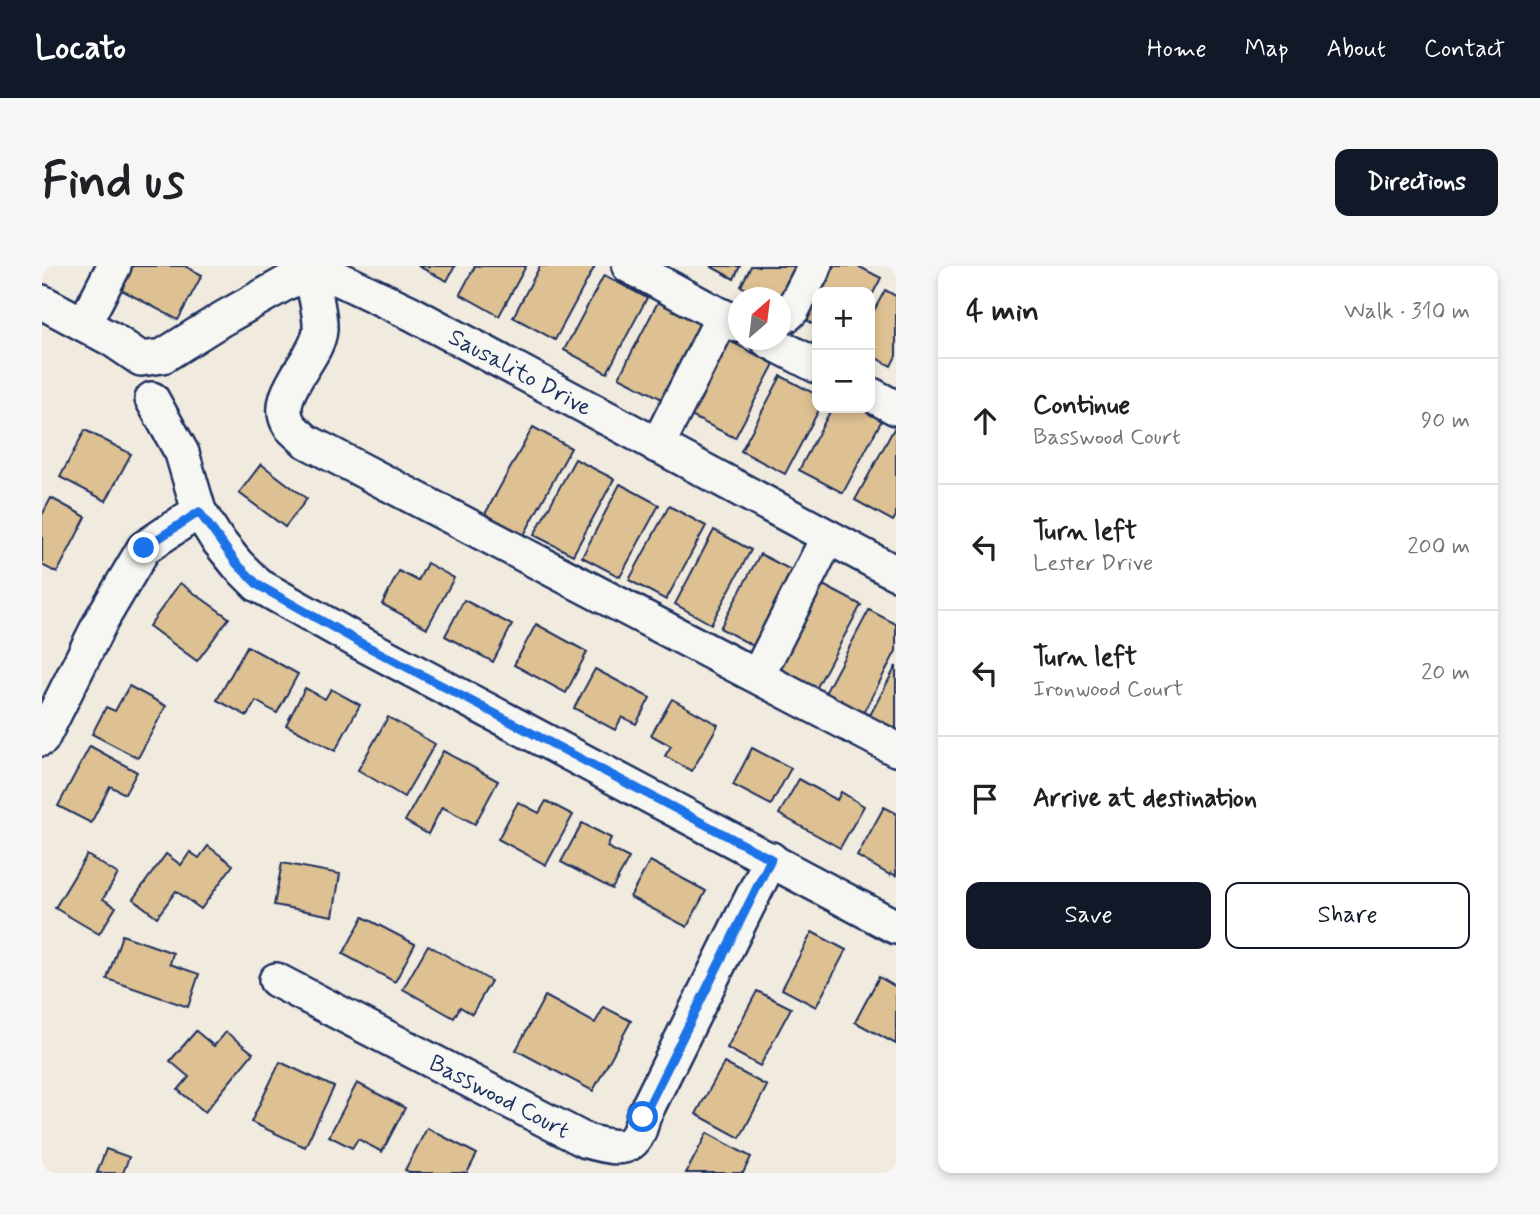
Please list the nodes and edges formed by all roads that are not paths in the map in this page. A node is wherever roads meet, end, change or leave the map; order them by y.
1 (114, 266) edge
2 (629, 266) edge
3 (677, 266) edge
4 (814, 266) edge
5 (311, 275) junction
6 (42, 302) edge
7 (728, 309) edge
8 (728, 311) edge
9 (791, 311) edge
10 (728, 322) edge
11 (84, 324) junction
12 (786, 350) edge
13 (812, 363) edge
14 (875, 397) edge
15 (152, 400) dead end
16 (896, 408) edge
17 (657, 446) junction
18 (199, 512) junction
19 (828, 537) junction
20 (896, 573) edge
21 (758, 675) junction
22 (42, 739) edge
23 (896, 749) edge
24 (771, 859) junction
25 (896, 927) edge
26 (276, 980) dead end

1 - 11 street
2 - 8 street
3 - 7 street
4 - 9 street
5 - 11 street
5 - 17 street, Sausalito Drive
5 - 21 street
6 - 11 street
10 - 17 street
12 - 13 street
14 - 16 street
15 - 18 street
17 - 19 street, Sausalito Drive
18 - 22 street
18 - 24 street
19 - 20 street, Sausalito Drive
19 - 21 street
21 - 23 street
24 - 25 street
24 - 26 street, Basswood Court

